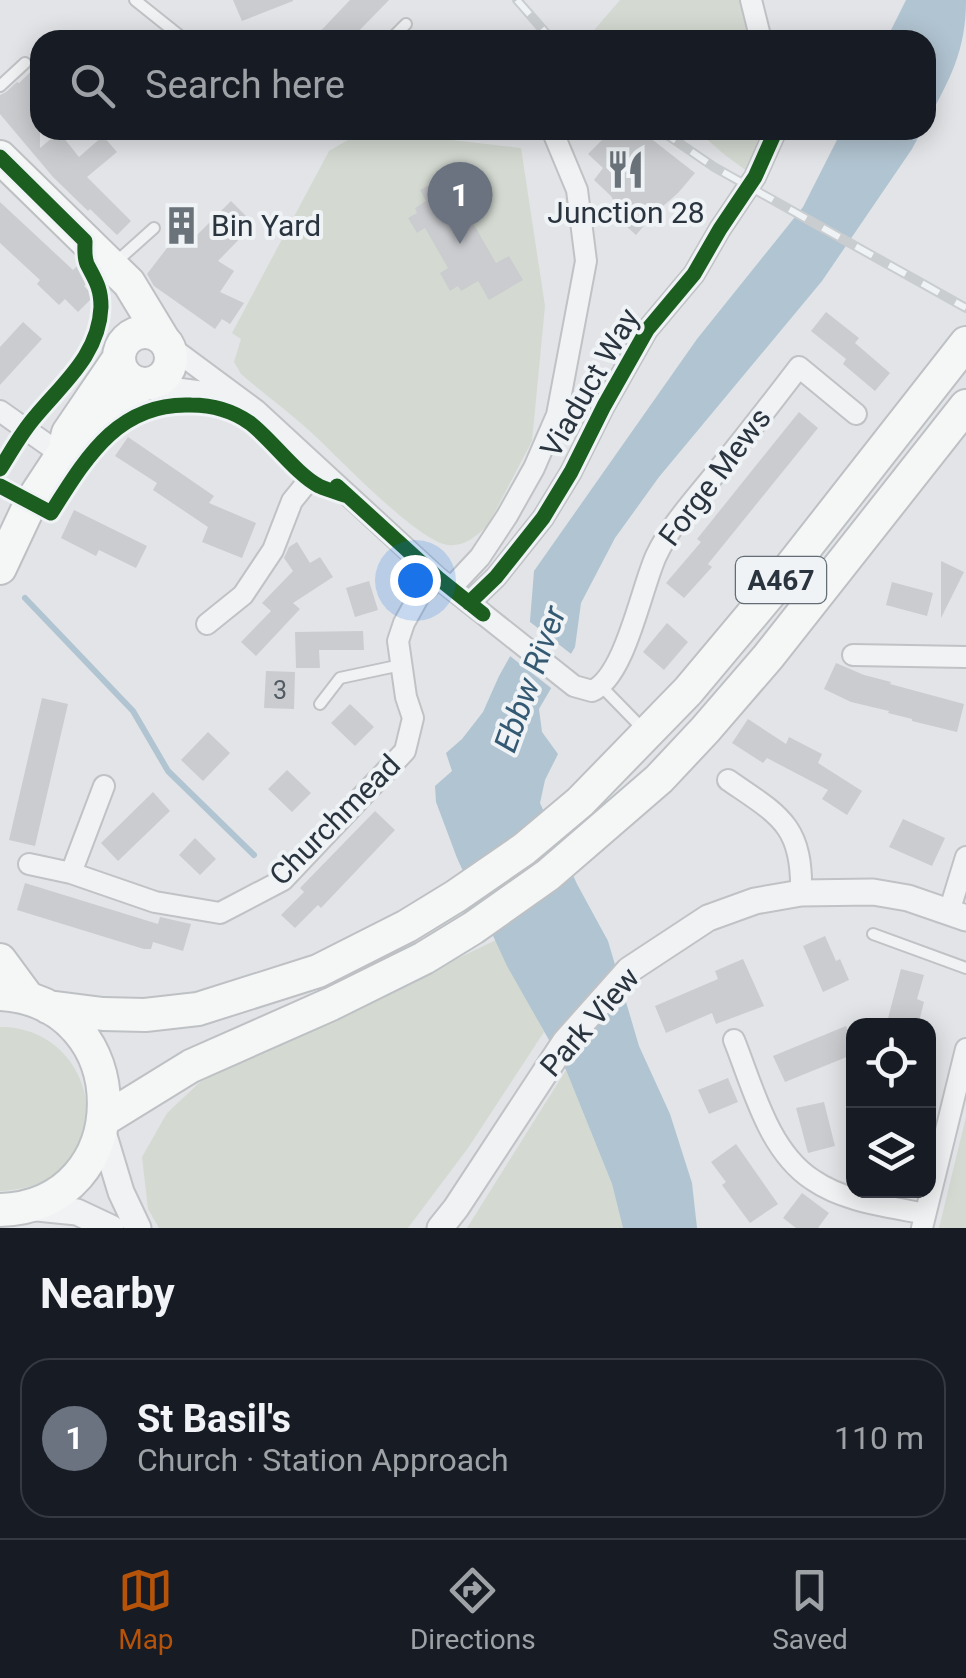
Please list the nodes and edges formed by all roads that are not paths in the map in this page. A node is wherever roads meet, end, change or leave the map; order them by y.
1 (135, 0) edge
2 (751, 0) edge
3 (406, 24) dead end
4 (172, 30) edge
5 (400, 30) edge
6 (758, 30) edge
7 (25, 63) dead end
8 (0, 86) edge
9 (556, 140) edge
10 (772, 140) edge
11 (0, 157) edge
12 (154, 228) dead end
13 (109, 270) junction
14 (165, 342) junction
15 (966, 343) edge
16 (121, 350) junction
17 (143, 384) junction
18 (236, 396) junction
19 (966, 406) edge
20 (0, 411) edge
21 (856, 414) dead end
22 (62, 456) junction
23 (318, 469) junction
24 (9, 523) edge
25 (0, 568) edge
26 (444, 583) junction
27 (476, 608) junction
28 (207, 624) dead end
29 (853, 655) dead end
30 (966, 657) edge
31 (402, 665) junction
32 (602, 687) junction
33 (320, 704) dead end
34 (634, 730) junction
35 (728, 780) dead end
36 (104, 786) dead end
37 (966, 857) edge
38 (30, 864) dead end
39 (71, 874) junction
40 (801, 893) junction
41 (958, 915) edge
42 (872, 934) dead end
43 (0, 960) edge
44 (966, 968) edge
45 (25, 1000) edge
46 (734, 1040) dead end
47 (966, 1049) edge
48 (104, 1124) junction
49 (8, 1210) edge
50 (924, 1221) edge
51 (112, 1228) edge
52 (138, 1228) edge
53 (440, 1228) edge

1 - 4 lane
2 - 6 street
3 - 5 lane
7 - 8 lane
9 - 26 street, Churchmead
10 - 27 street, Viaduct Way
11 - 13 main road
12 - 13 lane
13 - 14 main road
13 - 16 main road
14 - 16 main road
14 - 17 main road
14 - 18 street
15 - 34 main road, A467
16 - 17 main road
16 - 22 main road
17 - 18 street
17 - 22 main road
18 - 23 street
19 - 48 main road, A467
20 - 22 street
21 - 32 street, Forge Mews
22 - 24 main road
23 - 26 street
23 - 28 street
24 - 25 main road
26 - 27 street
26 - 31 street, Churchmead
27 - 32 street
29 - 30 street
31 - 33 lane
31 - 39 street, Churchmead
32 - 34 lane
34 - 45 main road, A467
35 - 40 street
36 - 39 street
37 - 41 street
38 - 39 street, Churchmead
40 - 41 street, Park View
40 - 53 street, Park View
42 - 44 lane
43 - 45 main road
45 - 48 main road
46 - 50 street
47 - 50 street
48 - 49 main road
48 - 52 street
49 - 51 street

